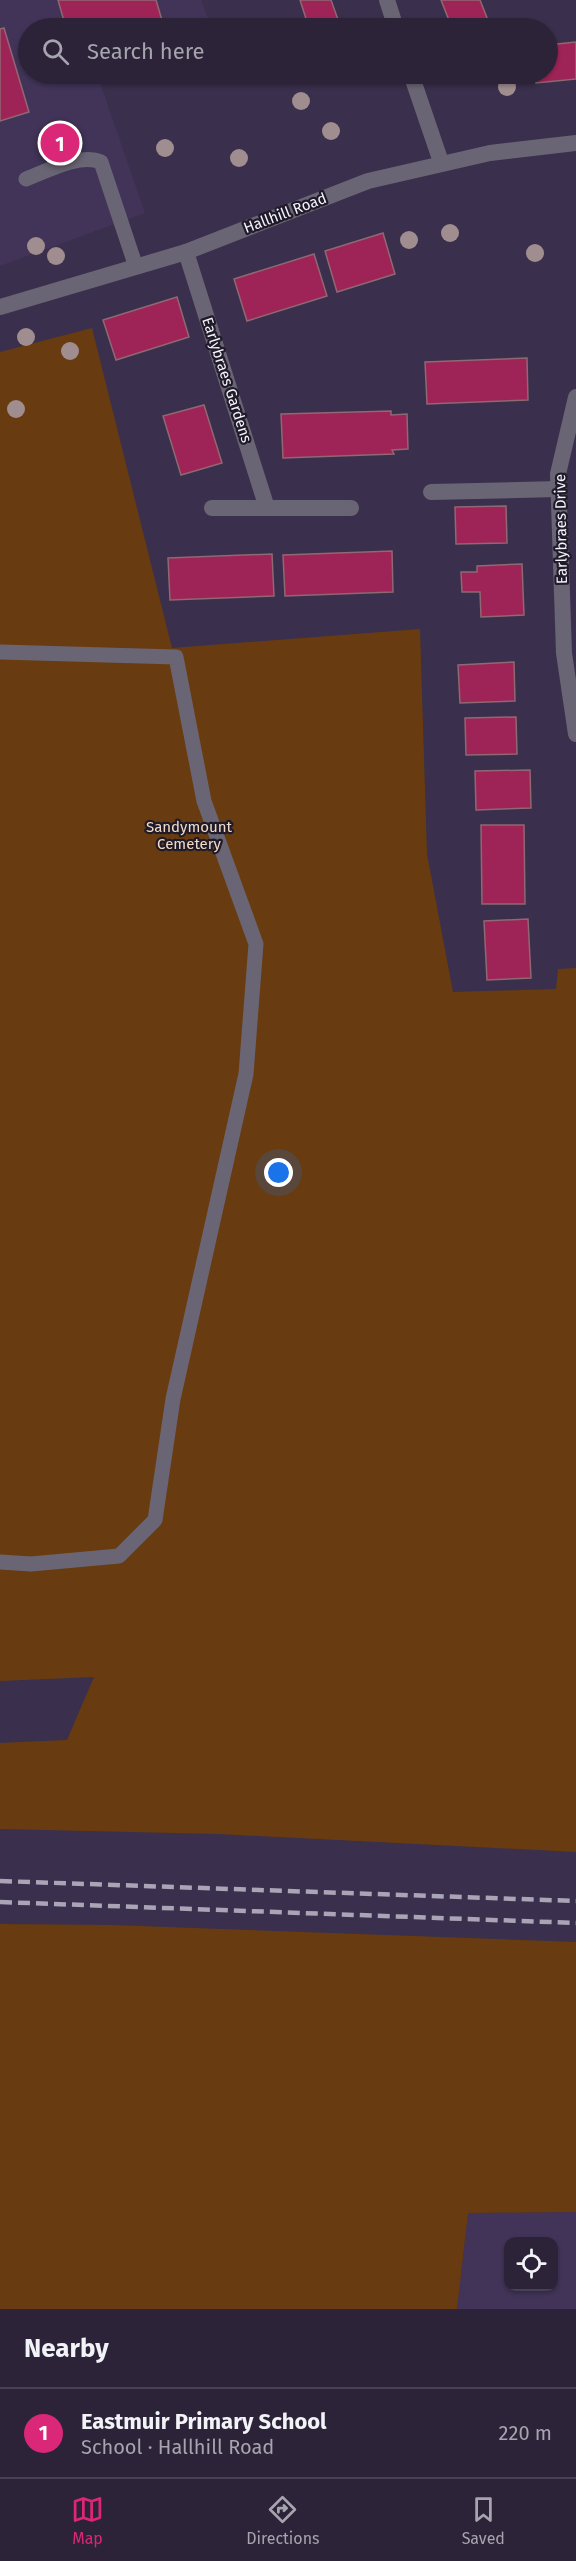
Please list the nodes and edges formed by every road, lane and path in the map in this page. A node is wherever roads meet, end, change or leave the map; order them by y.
1 (387, 0) edge
2 (393, 18) edge
3 (414, 84) edge
4 (576, 143) edge
5 (441, 162) junction
6 (26, 179) dead end
7 (186, 252) junction
8 (136, 267) junction
9 (0, 307) edge
10 (576, 397) edge
11 (558, 489) junction
12 (431, 492) dead end
13 (212, 508) dead end
14 (267, 508) junction
15 (351, 508) dead end
16 (0, 652) edge
17 (576, 734) edge
18 (0, 1562) edge

1 - 2 street
3 - 5 street
4 - 5 street, Hallhill Road
5 - 7 street, Hallhill Road
6 - 8 lane
7 - 8 street, Hallhill Road
7 - 14 street, Earlybraes Gardens
8 - 9 street, Hallhill Road
10 - 11 street, Earlybraes Drive
11 - 12 street
11 - 17 street, Earlybraes Drive
13 - 14 street
14 - 15 street
16 - 18 lane

